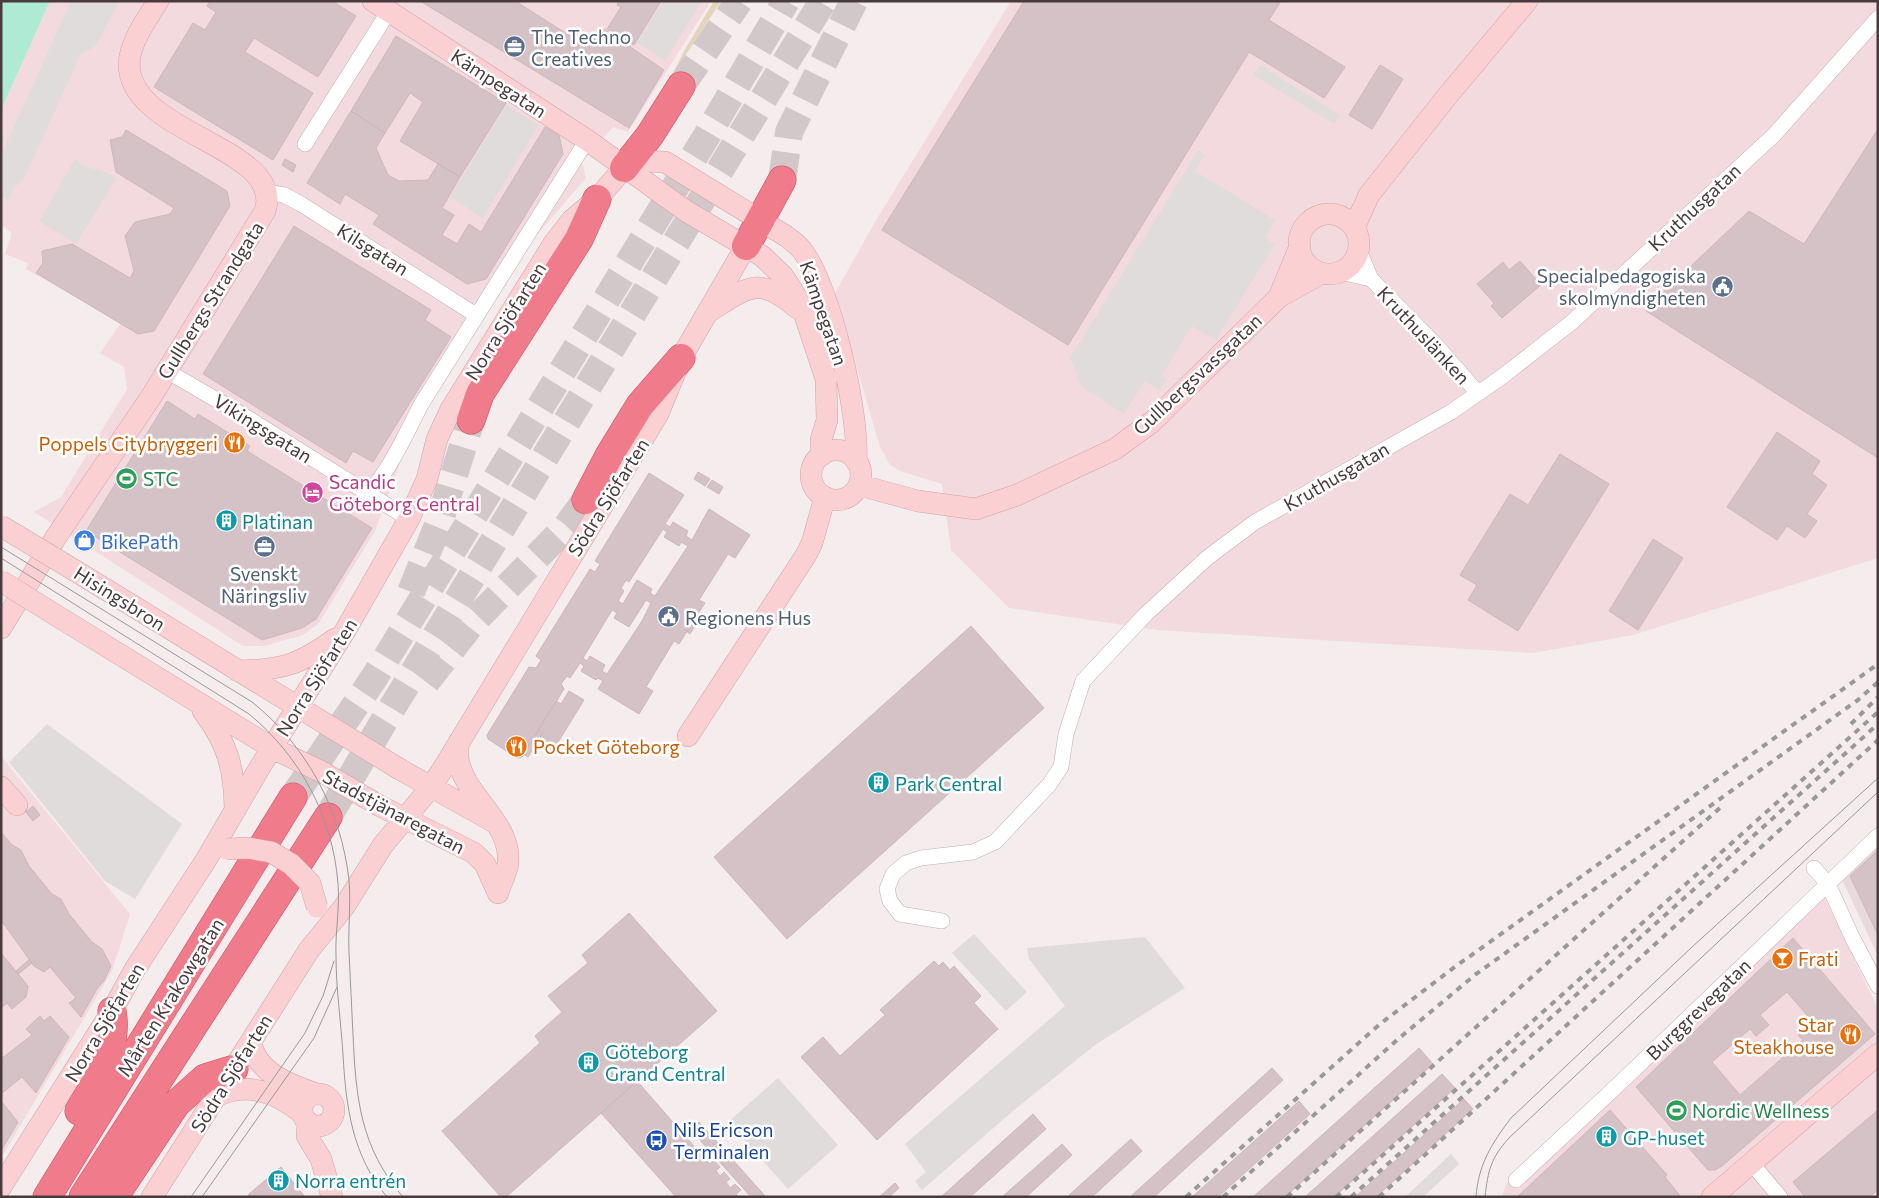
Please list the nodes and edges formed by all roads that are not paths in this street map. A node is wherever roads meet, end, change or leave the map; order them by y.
1 (158, 1) edge
2 (1527, 1) edge
3 (381, 6) edge
4 (1878, 18) edge
5 (681, 86) tunnel mouth
6 (586, 140) junction
7 (305, 144) dead end
8 (624, 168) junction
9 (782, 180) tunnel mouth
10 (266, 192) junction
11 (1369, 195) junction
12 (597, 199) junction
13 (1330, 214) junction
14 (760, 221) junction
15 (1354, 228) junction
16 (746, 246) junction
17 (1300, 246) junction
18 (1359, 251) junction
19 (1331, 272) junction
20 (1371, 279) junction
21 (1279, 297) junction
22 (708, 312) junction
23 (476, 314) junction
24 (805, 316) junction
25 (681, 358) junction
26 (167, 371) junction
27 (1477, 392) junction
28 (471, 420) tunnel mouth
29 (822, 455) junction
30 (856, 461) junction
31 (859, 485) junction
32 (368, 494) junction
33 (824, 497) junction
34 (586, 500) tunnel mouth
35 (409, 519) junction
36 (1, 526) edge
37 (1, 580) edge
38 (1, 628) edge
39 (345, 631) junction
40 (238, 671) junction
41 (197, 702) junction
42 (297, 707) junction
43 (688, 736) dead end
44 (458, 742) junction
45 (272, 748) junction
46 (1, 787) edge
47 (431, 787) junction
48 (293, 797) tunnel mouth
49 (17, 805) dead end
50 (235, 808) junction
51 (328, 817) tunnel mouth
52 (404, 818) junction
53 (499, 830) junction
54 (1878, 836) edge
55 (206, 860) junction
56 (1814, 868) dead end
57 (1828, 884) junction
58 (942, 921) dead end
59 (309, 950) junction
60 (1878, 986) edge
61 (112, 1011) junction
62 (251, 1042) junction
63 (1878, 1054) edge
64 (234, 1069) junction
65 (1878, 1071) edge
66 (317, 1094) junction
67 (215, 1097) junction
68 (305, 1118) junction
69 (1758, 1172) junction
70 (1516, 1180) dead end
71 (1, 1187) edge
72 (28, 1197) edge
73 (47, 1197) edge
74 (82, 1197) edge
75 (114, 1197) edge
76 (152, 1197) edge
77 (332, 1197) edge
78 (1712, 1197) edge
79 (1729, 1197) edge
80 (1780, 1197) edge

1 - 10 main road
2 - 11 main road, Gullbergsvassgatan
3 - 6 main road, Kämpegatan
3 - 7 street
4 - 27 street, Kruthusgatan
5 - 8 highway
6 - 8 main road, Kämpegatan
6 - 23 street
8 - 12 main road, Norra Sjöfarten
8 - 14 main road, Kämpegatan
8 - 16 main road, Kämpegatan
9 - 14 highway
10 - 23 street, Kilsgatan
10 - 26 main road, Gullbergs Strandgata
11 - 13 main road, Gullbergsvassgatan
11 - 15 main road, Gullbergsvassgatan
12 - 28 highway
12 - 35 main road, Norra Sjöfarten
13 - 15 main road
13 - 17 main road, Gullbergsvassgatan
14 - 16 highway
14 - 30 main road, Kämpegatan
15 - 18 main road
16 - 22 main road, Södra Sjöfarten
16 - 24 main road, Kämpegatan
17 - 19 main road
17 - 21 main road, Gullbergsvassgatan
18 - 19 main road, Gullbergsvassgatan
18 - 20 street, Kruthuslänken
19 - 20 street, Kruthuslänken
19 - 21 main road, Gullbergsvassgatan
20 - 27 street, Kruthuslänken
21 - 31 main road, Gullbergsvassgatan
22 - 24 main road, Kämpegatan
22 - 25 main road, Södra Sjöfarten
23 - 32 street
24 - 29 main road, Kämpegatan
25 - 34 highway
25 - 44 main road, Södra Sjöfarten
26 - 32 street, Vikingsgatan
26 - 38 main road, Gullbergs Strandgata
27 - 58 street, Kruthusgatan
29 - 30 main road
29 - 33 main road
30 - 31 main road
31 - 33 main road
32 - 35 street, Vikingsgatan
33 - 43 main road
35 - 39 main road, Norra Sjöfarten
36 - 40 main road, Hisingsbron, bridge
37 - 41 main road, bridge
39 - 40 main road
39 - 42 main road, Norra Sjöfarten
40 - 42 main road, Hisingsbron
41 - 45 main road
41 - 50 main road
42 - 45 main road, Norra Sjöfarten
42 - 47 main road, Stadstjänaregatan
44 - 47 main road, Södra Sjöfarten
44 - 53 main road
45 - 50 main road, Norra Sjöfarten
45 - 52 main road, Stadstjänaregatan
46 - 49 main road
47 - 52 main road, Södra Sjöfarten
47 - 53 main road, Stadstjänaregatan
48 - 73 highway, Mårten Krakowgatan
50 - 55 main road, Norra Sjöfarten
51 - 74 highway, Mårten Krakowgatan
52 - 53 main road, Stadstjänaregatan
52 - 59 main road, Södra Sjöfarten
54 - 57 street, Burggrevegatan
55 - 59 main road, Södra Sjöfarten, bridge
55 - 61 main road, Norra Sjöfarten
56 - 57 street
57 - 60 street
57 - 70 street, Burggrevegatan
59 - 62 main road, Södra Sjöfarten
61 - 71 main road, Norra Sjöfarten
61 - 72 highway
62 - 64 main road, Södra Sjöfarten
62 - 66 main road
63 - 78 main road
64 - 67 main road, Södra Sjöfarten
64 - 75 highway
65 - 69 main road
66 - 68 main road
66 - 68 main road
67 - 68 main road
67 - 76 main road, Södra Sjöfarten
68 - 77 main road
69 - 79 main road
69 - 80 street

